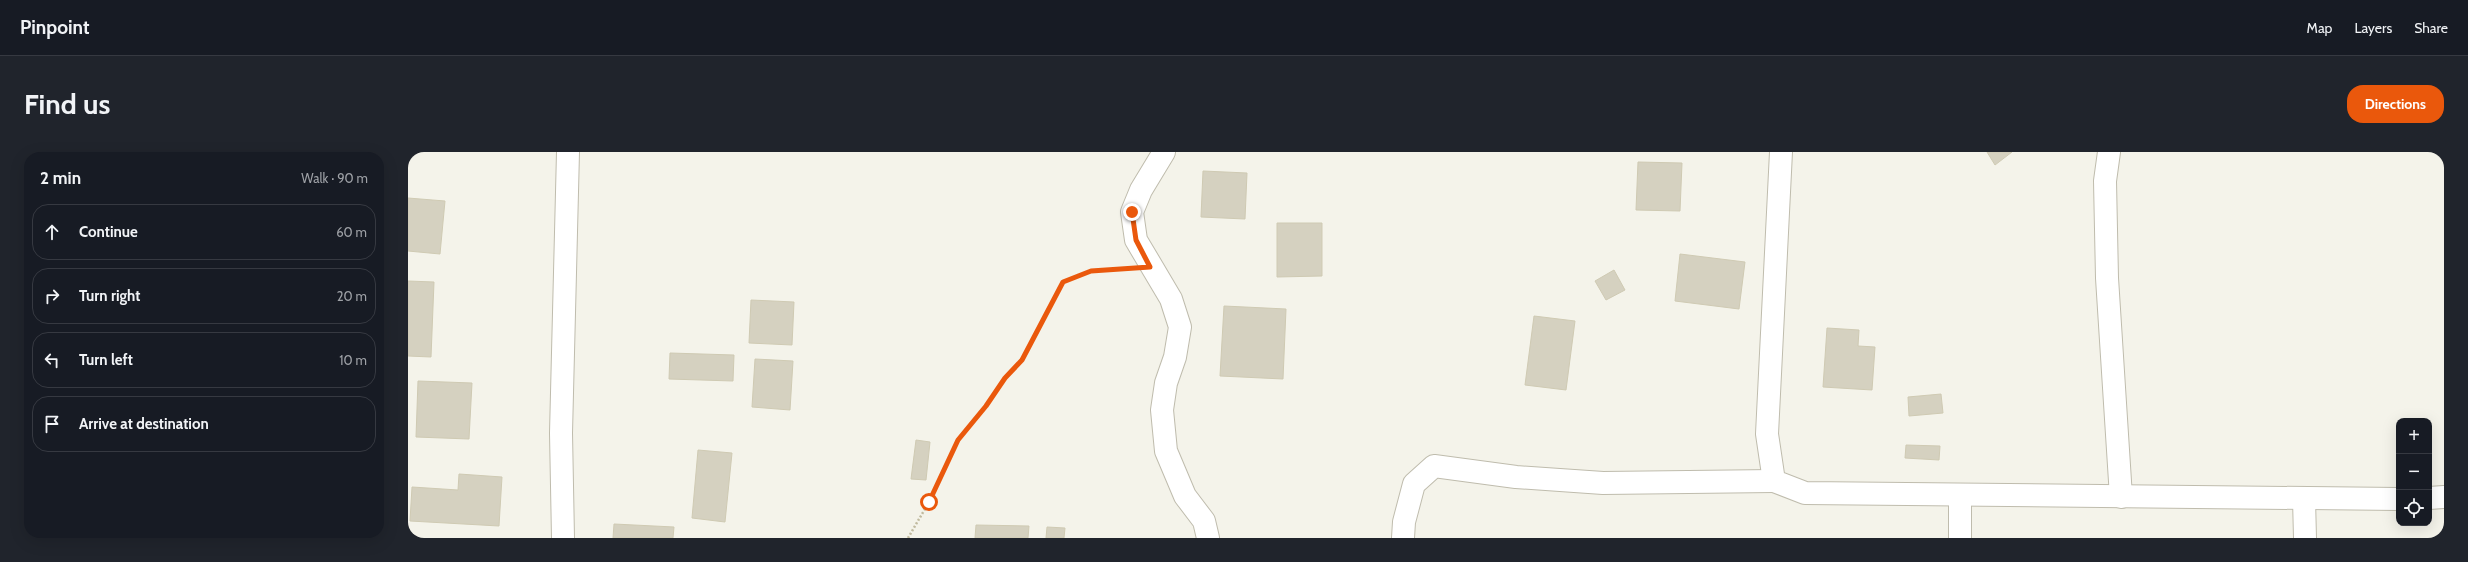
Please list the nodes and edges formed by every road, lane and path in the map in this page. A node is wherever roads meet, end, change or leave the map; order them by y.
1 (568, 152) edge
2 (1164, 152) edge
3 (1781, 152) edge
4 (2109, 152) edge
5 (1150, 267) junction
6 (1774, 481) junction
7 (1960, 495) junction
8 (2121, 497) junction
9 (2444, 497) edge
10 (2432, 498) edge
11 (2304, 499) junction
12 (2396, 499) edge
13 (563, 538) edge
14 (908, 538) edge
15 (1208, 538) edge
16 (1403, 538) edge
17 (1960, 538) edge
18 (2305, 538) edge

1 - 13 street
2 - 5 street
3 - 6 street
4 - 8 street
5 - 14 path
5 - 15 street
6 - 7 street
6 - 16 street
7 - 8 street
7 - 17 street
8 - 11 street
9 - 10 street
11 - 12 street
11 - 18 street

